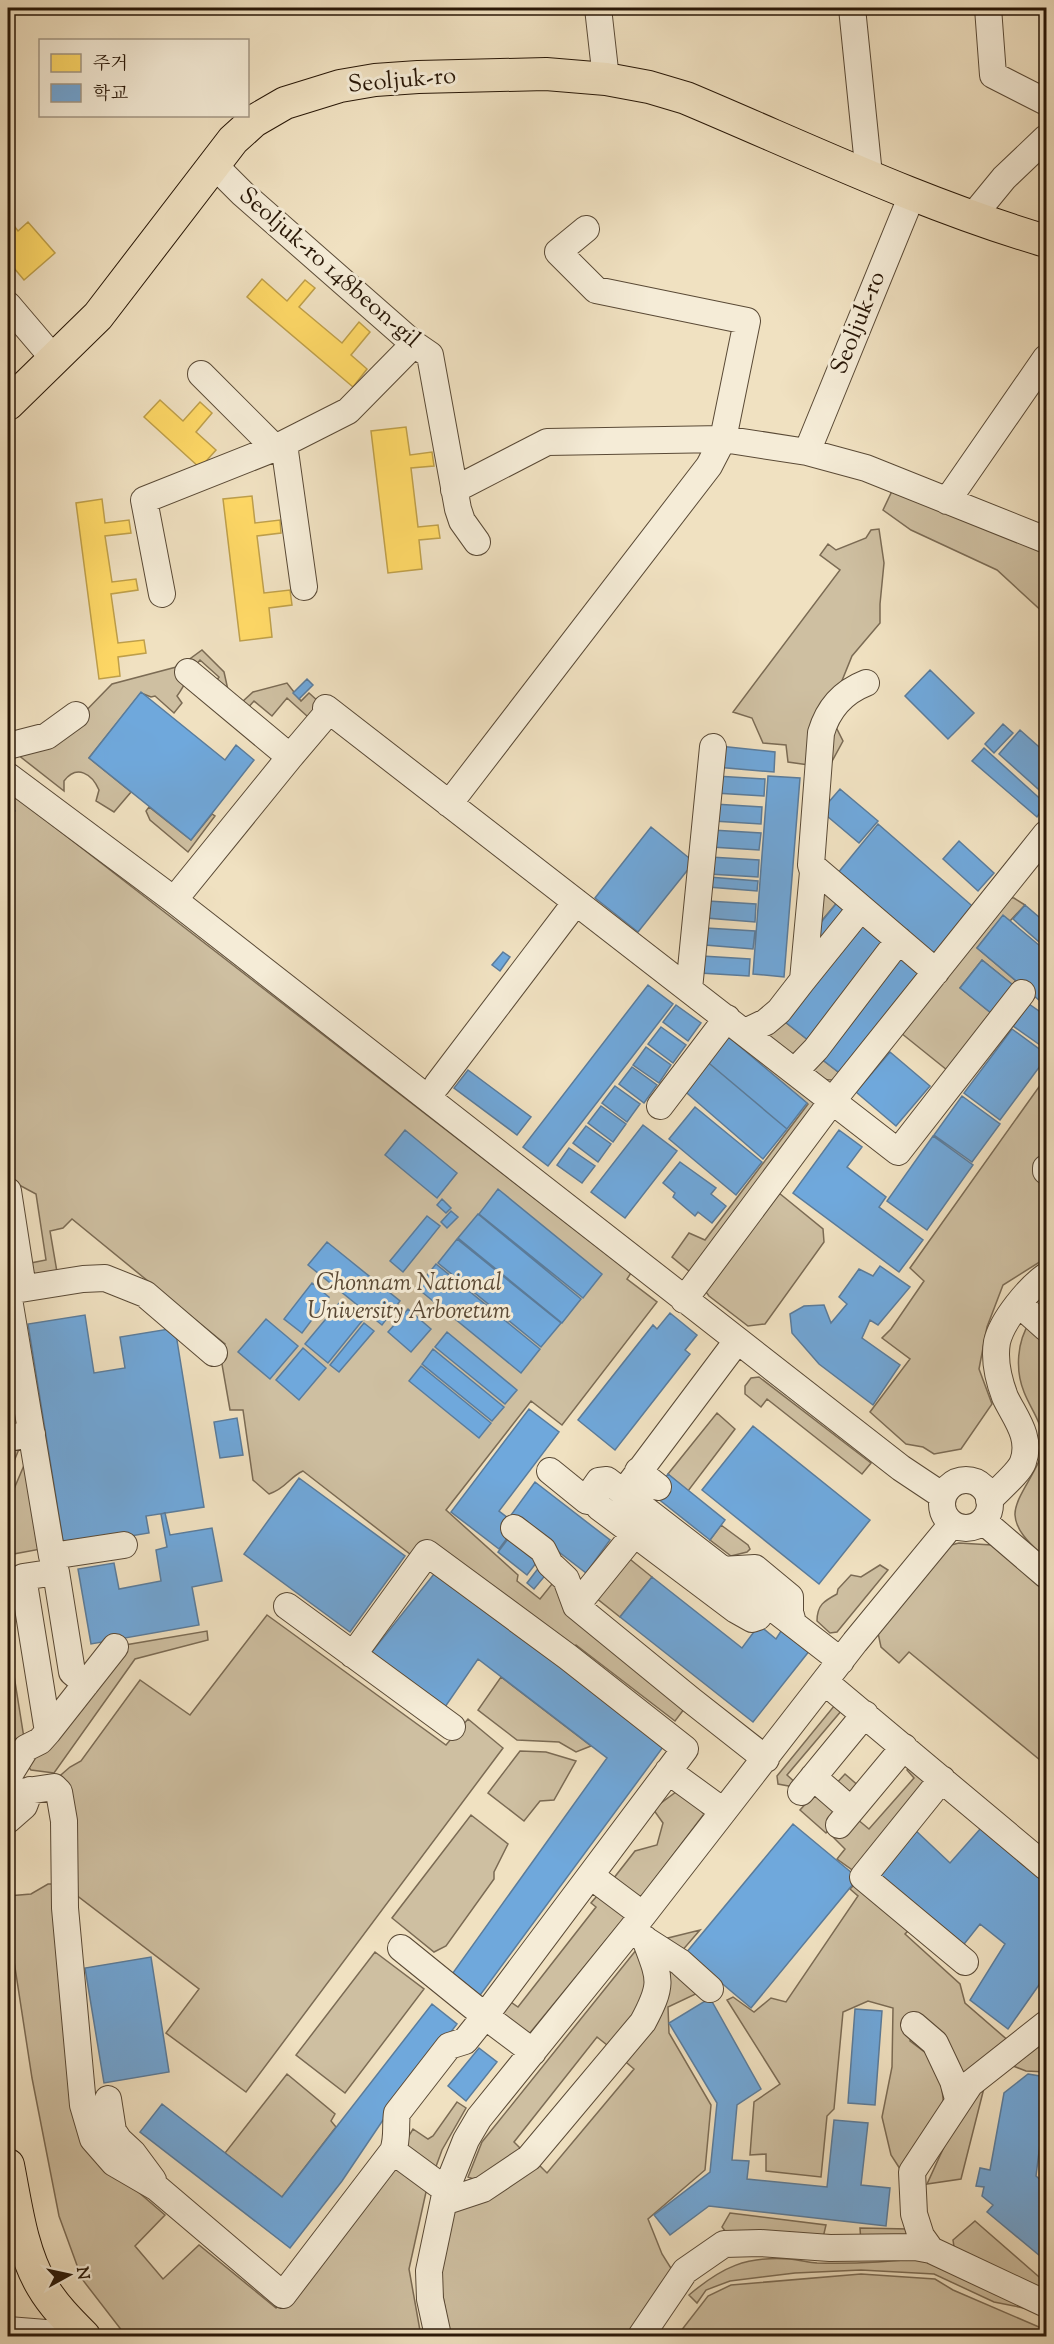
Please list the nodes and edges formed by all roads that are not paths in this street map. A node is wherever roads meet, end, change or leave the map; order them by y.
1 (598, 8) edge
2 (852, 8) edge
3 (988, 8) edge
4 (606, 79) junction
5 (1047, 102) edge
6 (1047, 138) edge
7 (213, 164) junction
8 (869, 175) junction
9 (912, 195) junction
10 (972, 217) junction
11 (586, 229) dead end
12 (1047, 241) edge
13 (8, 304) edge
14 (414, 344) junction
15 (1047, 358) edge
16 (54, 359) junction
17 (201, 374) dead end
18 (13, 403) edge
19 (723, 439) junction
20 (279, 446) junction
21 (807, 452) junction
22 (454, 490) junction
23 (947, 501) junction
24 (1047, 540) edge
25 (477, 542) dead end
26 (304, 587) dead end
27 (162, 594) dead end
28 (188, 672) dead end
29 (866, 683) dead end
30 (76, 715) dead end
31 (8, 746) edge
32 (713, 747) dead end
33 (290, 757) junction
34 (8, 776) edge
35 (449, 804) junction
36 (1047, 834) edge
37 (811, 865) junction
38 (174, 900) junction
39 (576, 902) junction
40 (861, 908) junction
41 (898, 940) junction
42 (936, 972) junction
43 (803, 980) junction
44 (689, 989) junction
45 (1022, 993) dead end
46 (736, 1025) junction
47 (795, 1071) junction
48 (437, 1086) dead end
49 (833, 1100) junction
50 (660, 1106) dead end
51 (8, 1191) edge
52 (1047, 1276) edge
53 (13, 1291) edge
54 (684, 1300) junction
55 (1019, 1304) junction
56 (1047, 1328) edge
57 (737, 1341) junction
58 (214, 1353) dead end
59 (20, 1436) edge
60 (550, 1471) dead end
61 (638, 1471) junction
62 (658, 1487) dead end
63 (622, 1493) junction
64 (943, 1496) junction
65 (596, 1501) junction
66 (986, 1510) junction
67 (642, 1524) junction
68 (952, 1524) junction
69 (514, 1528) dead end
70 (124, 1545) dead end
71 (722, 1570) junction
72 (1047, 1575) edge
73 (768, 1604) junction
74 (287, 1606) dead end
75 (576, 1606) junction
76 (794, 1623) junction
77 (115, 1647) dead end
78 (353, 1655) junction
79 (841, 1661) junction
80 (825, 1682) junction
81 (86, 1684) junction
82 (865, 1714) junction
83 (452, 1727) dead end
84 (48, 1732) junction
85 (904, 1747) junction
86 (766, 1759) junction
87 (668, 1771) junction
88 (942, 1779) junction
89 (21, 1787) edge
90 (723, 1811) junction
91 (8, 1820) edge
92 (1047, 1867) edge
93 (591, 1876) junction
94 (639, 1929) junction
95 (401, 1948) dead end
96 (965, 1962) dead end
97 (710, 1989) dead end
98 (485, 2016) junction
99 (1047, 2024) edge
100 (914, 2025) dead end
101 (533, 2052) junction
102 (994, 2064) junction
103 (990, 2090) dead end
104 (108, 2099) dead end
105 (958, 2099) junction
106 (393, 2151) junction
107 (8, 2165) edge
108 (158, 2188) junction
109 (445, 2196) junction
110 (931, 2250) junction
111 (1047, 2304) edge
112 (8, 2330) edge
113 (84, 2336) edge
114 (438, 2337) edge
115 (641, 2337) edge

1 - 4 street
2 - 8 street
3 - 5 street
4 - 7 main road, Seoljuk-ro
4 - 8 main road, Seoljuk-ro
6 - 10 street
7 - 14 street, Seoljuk-ro 148beon-gil
7 - 16 main road, Seoljuk-ro
8 - 9 main road, Seoljuk-ro
9 - 10 main road, Seoljuk-ro
9 - 21 street, Seoljuk-ro
10 - 12 main road, Seoljuk-ro
11 - 19 street
13 - 16 street
14 - 20 street
14 - 22 street, Seoljuk-ro 148beon-gil
15 - 23 street
16 - 18 main road, Seoljuk-ro
17 - 20 street
19 - 21 street
19 - 22 street
19 - 35 street
20 - 26 street
20 - 27 street
21 - 23 street
22 - 25 street, Seoljuk-ro 148beon-gil
23 - 24 street
28 - 33 street
29 - 37 street
30 - 31 street
32 - 44 street
33 - 35 street
33 - 38 street
34 - 38 street
35 - 39 street
36 - 42 street
37 - 40 street
37 - 43 street
38 - 54 street
39 - 44 street
39 - 48 street
40 - 41 street
40 - 43 street
41 - 42 street
41 - 47 street
42 - 49 street
43 - 46 street
44 - 46 street
45 - 49 street
46 - 47 street
46 - 50 street
47 - 49 street
49 - 54 street
51 - 53 street
52 - 55 street
53 - 58 street
53 - 59 street
54 - 57 street
55 - 56 street
55 - 66 street
57 - 61 street
57 - 64 street
59 - 70 street
60 - 65 street
61 - 62 street
61 - 63 street
63 - 65 street
63 - 67 street
64 - 66 street
64 - 68 street
65 - 67 street
66 - 68 street
66 - 72 street
67 - 71 street
67 - 73 street
67 - 75 street
68 - 79 street
69 - 75 street
71 - 73 street
71 - 76 street
73 - 76 street
74 - 78 street
75 - 86 street
76 - 79 street
77 - 81 street
78 - 83 street
78 - 87 street
79 - 80 street
80 - 82 street
80 - 86 street
81 - 84 street
81 - 84 street
82 - 85 street
82 - 85 street
84 - 89 street
85 - 88 street
86 - 90 street
87 - 90 street
87 - 93 street
88 - 92 street
88 - 96 street
89 - 91 street
89 - 108 street
90 - 94 street
93 - 94 street
93 - 98 street
94 - 97 street
94 - 101 street
94 - 109 street
95 - 98 street
98 - 101 street
98 - 106 street
99 - 102 street
100 - 105 street
101 - 109 street
102 - 103 street
102 - 105 street
104 - 108 street
105 - 110 street
106 - 108 street
106 - 109 street
107 - 113 main road
109 - 114 street
110 - 111 street
110 - 115 street
112 - 113 street

